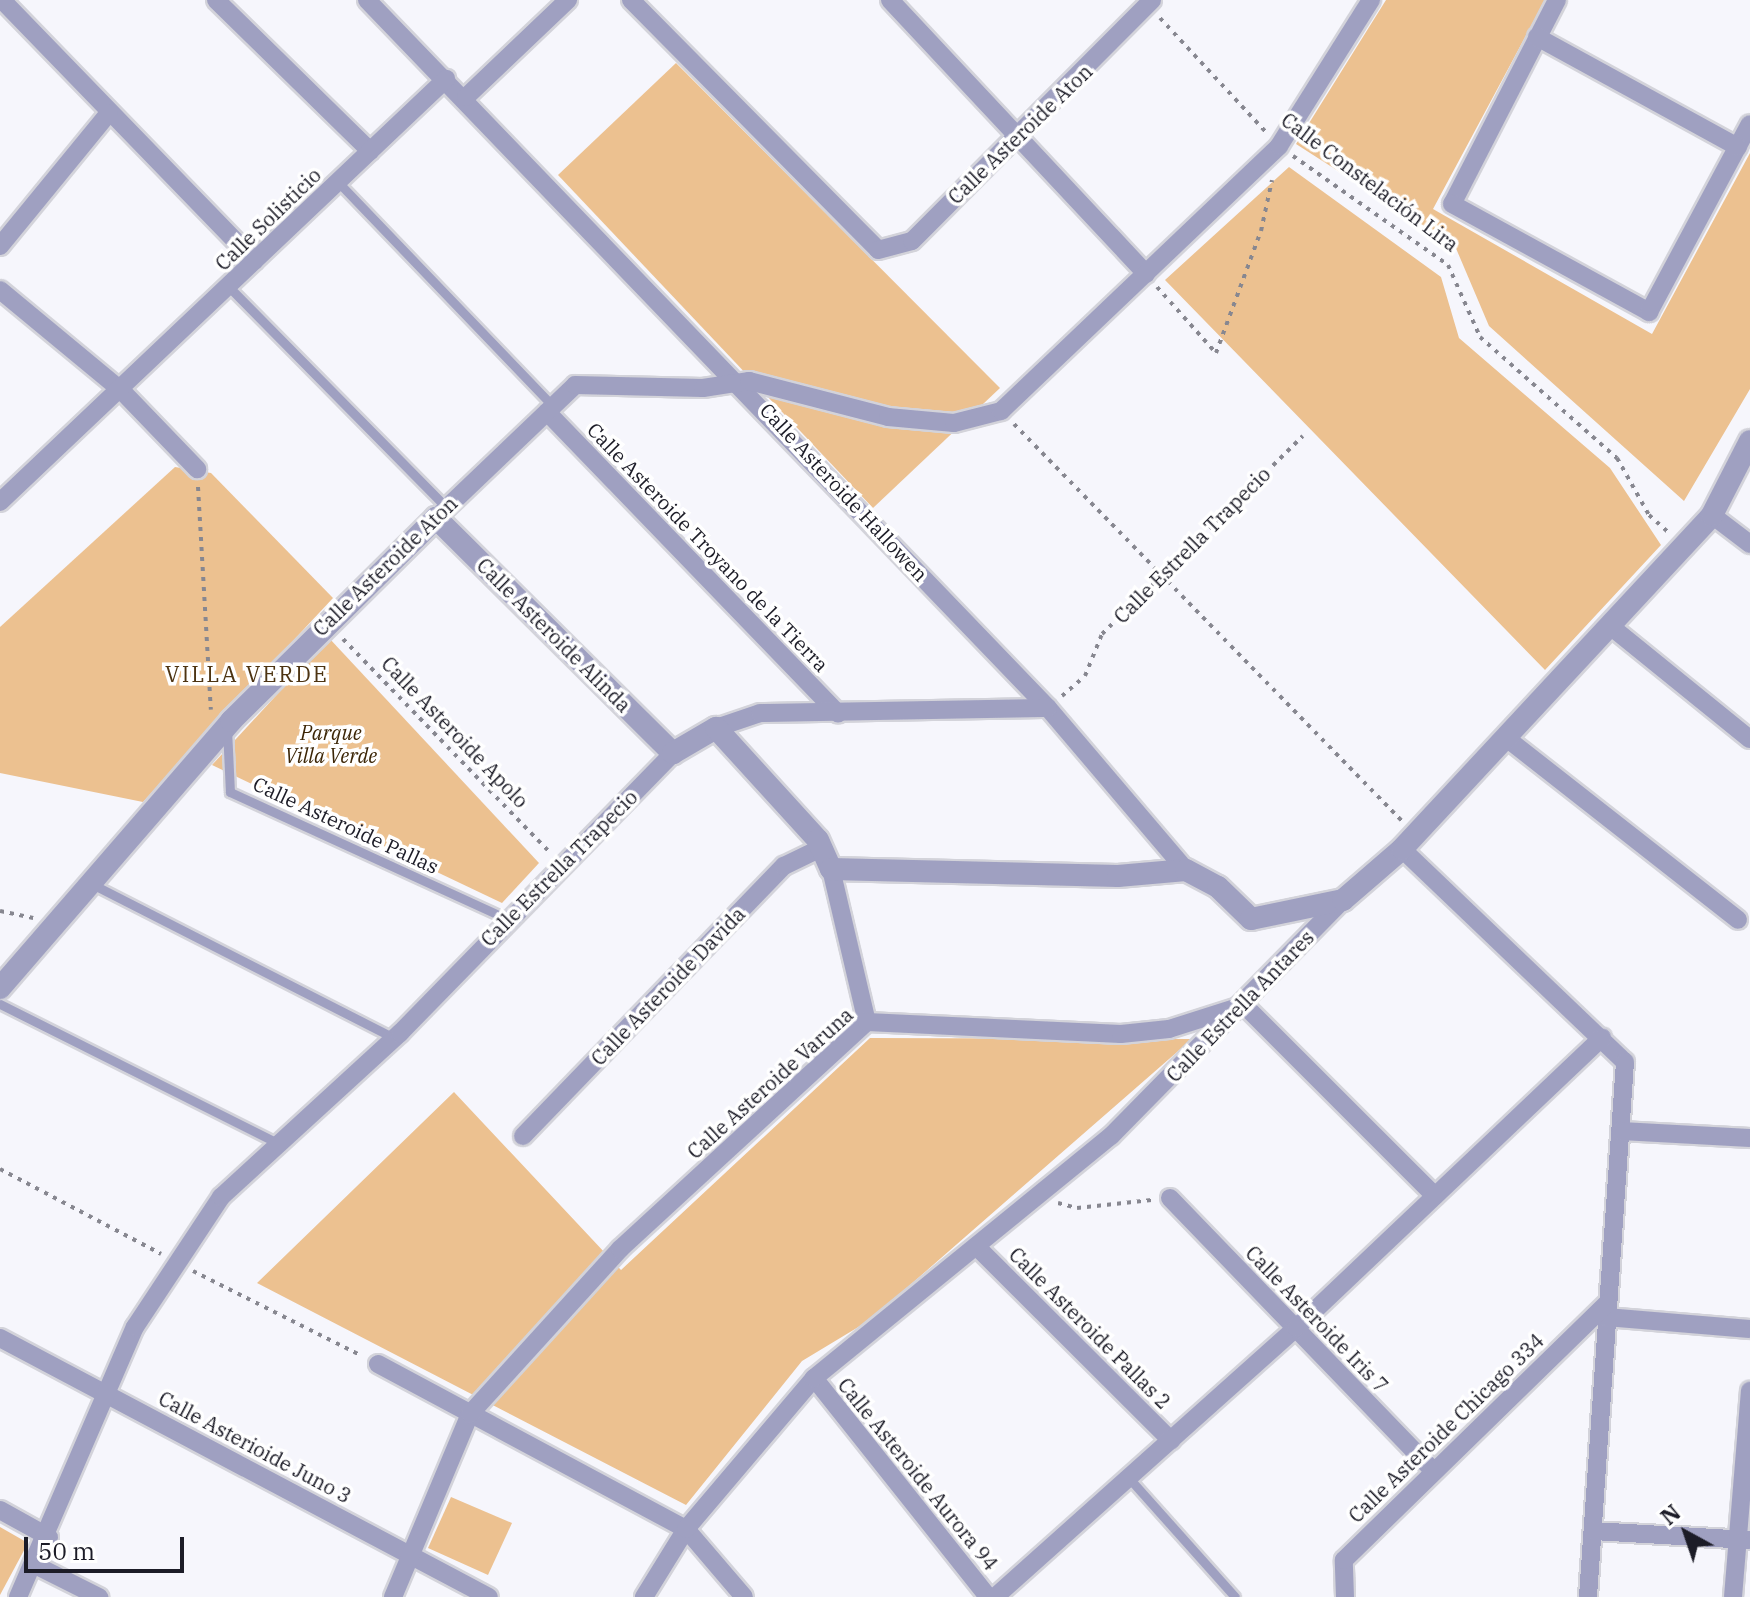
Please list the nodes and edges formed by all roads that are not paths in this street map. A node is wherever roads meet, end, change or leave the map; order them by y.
1 (2, 0) edge
2 (216, 0) edge
3 (367, 0) edge
4 (568, 0) edge
5 (631, 0) edge
6 (890, 0) edge
7 (1371, 0) edge
8 (1557, 0) edge
9 (1148, 2) edge
10 (1537, 37) junction
11 (446, 79) junction
12 (466, 97) junction
13 (109, 113) junction
14 (1750, 124) edge
15 (1019, 134) junction
16 (1738, 147) junction
17 (370, 151) junction
18 (338, 182) junction
19 (0, 246) edge
20 (255, 261) junction
21 (1146, 274) junction
22 (229, 287) junction
23 (0, 290) edge
24 (740, 383) junction
25 (121, 390) junction
26 (550, 409) junction
27 (1750, 441) edge
28 (197, 469) road end
29 (0, 502) edge
30 (441, 512) junction
31 (1712, 515) junction
32 (1750, 544) edge
33 (1609, 625) junction
34 (1048, 708) junction
35 (838, 713) junction
36 (227, 726) junction
37 (716, 728) junction
38 (1505, 737) junction
39 (1750, 739) edge
40 (673, 753) junction
41 (1408, 841) junction
42 (821, 848) junction
43 (831, 869) junction
44 (1186, 870) junction
45 (89, 883) junction
46 (1343, 900) junction
47 (508, 919) junction
48 (1738, 920) dead end
49 (0, 988) edge
50 (0, 1004) edge
51 (1244, 1005) junction
52 (867, 1022) junction
53 (394, 1038) junction
54 (1602, 1038) junction
55 (1621, 1131) junction
56 (523, 1136) dead end
57 (1750, 1138) edge
58 (279, 1144) junction
59 (1435, 1196) junction
60 (1170, 1198) road end
61 (977, 1247) junction
62 (1607, 1310) junction
63 (1296, 1328) junction
64 (1750, 1329) edge
65 (0, 1338) edge
66 (378, 1364) road end
67 (814, 1378) junction
68 (1750, 1391) edge
69 (104, 1393) junction
70 (470, 1414) junction
71 (1171, 1440) junction
72 (1433, 1470) junction
73 (1129, 1478) junction
74 (0, 1510) edge
75 (686, 1529) junction
76 (1593, 1531) junction
77 (49, 1537) junction
78 (1742, 1539) edge
79 (412, 1554) junction
80 (35, 1565) junction
81 (1586, 1595) edge
82 (18, 1597) edge
83 (99, 1597) edge
84 (393, 1597) edge
85 (489, 1597) edge
86 (644, 1597) edge
87 (744, 1597) edge
88 (988, 1597) edge
89 (995, 1597) edge
90 (1235, 1597) edge
91 (1345, 1597) edge
92 (1733, 1597) edge

1 - 13 street
2 - 17 street
3 - 11 street, Calle Asteroide Hallowen
4 - 12 street
5 - 15 street, Calle Asteroide Aton
6 - 15 street
7 - 21 street
8 - 10 street
9 - 15 street, Calle Asteroide Aton
10 - 16 street
10 - 16 street
11 - 12 street, Calle Asteroide Hallowen
11 - 17 street, Calle Solisticio
12 - 24 street, Calle Asteroide Hallowen
13 - 19 street
13 - 20 street
14 - 16 street
15 - 21 street
17 - 18 street, Calle Solisticio
18 - 20 street, Calle Solisticio
18 - 26 lane, Calle Asteroide Troyano de la Tierra
20 - 22 street, Calle Solisticio
21 - 24 street, Calle Asteroide Aton
22 - 25 street, Calle Solisticio
22 - 30 lane, Calle Asteroide Alinda
23 - 25 street
24 - 26 street, Calle Asteroide Aton
24 - 34 street, Calle Asteroide Hallowen
25 - 28 street
25 - 29 street, Calle Solisticio
26 - 30 street, Calle Asteroide Aton
26 - 35 street, Calle Asteroide Troyano de la Tierra
27 - 31 street, Calle Estrella Antares
30 - 36 street, Calle Asteroide Aton
30 - 40 street, Calle Asteroide Alinda
31 - 32 street
31 - 33 street, Calle Estrella Antares
33 - 38 street, Calle Estrella Antares
33 - 39 street
34 - 35 street, Calle Estrella Trapecio
34 - 44 street, Calle Asteroide Hallowen
35 - 37 street, Calle Estrella Trapecio
36 - 45 street, Calle Asteroide Aton
36 - 47 lane, Calle Asteroide Pallas
37 - 40 street, Calle Estrella Trapecio
37 - 42 street
38 - 41 street, Calle Estrella Antares
38 - 48 street
40 - 47 street, Calle Estrella Trapecio
41 - 46 street, Calle Estrella Antares
41 - 54 street
42 - 43 street
42 - 56 street, Calle Asteroide Davida
43 - 44 street
43 - 52 street
44 - 46 street, Calle Asteroide Hallowen
45 - 49 street, Calle Asteroide Aton
45 - 53 lane
46 - 51 street, Calle Estrella Antares
47 - 53 street, Calle Estrella Trapecio
50 - 58 lane
51 - 52 street, Calle Asteroide Varuna
51 - 59 street
51 - 61 street, Calle Estrella Antares
52 - 70 street, Calle Asteroide Varuna
53 - 58 street, Calle Estrella Trapecio
54 - 55 street
54 - 59 street
55 - 57 street
55 - 62 street
58 - 69 street, Calle Estrella Trapecio
59 - 63 street
60 - 63 street, Calle Asteroide Iris 7
61 - 67 street, Calle Estrella Antares
61 - 71 street, Calle Asteroide Pallas 2
62 - 64 street
62 - 72 street, Calle Asteroide Chicago 334
62 - 76 street
63 - 71 street
63 - 72 street, Calle Asteroide Iris 7
65 - 69 street, Calle Asterioide Juno 3
66 - 70 street
67 - 75 street, Calle Estrella Antares
67 - 88 street, Calle Asteroide Aurora 94
68 - 78 street
69 - 77 street, Calle Estrella Trapecio
69 - 79 street, Calle Asterioide Juno 3
70 - 75 street
70 - 79 street, Calle Asteroide Varuna
71 - 73 street
72 - 91 street, Calle Asteroide Chicago 334
73 - 89 street
73 - 90 lane
74 - 77 street
75 - 86 street, Calle Estrella Antares
75 - 87 street
76 - 78 street
76 - 81 street
77 - 80 street, Calle Estrella Trapecio
78 - 92 street
79 - 84 street, Calle Asteroide Varuna
79 - 85 street, Calle Asterioide Juno 3
80 - 82 street, Calle Estrella Trapecio
80 - 83 street

